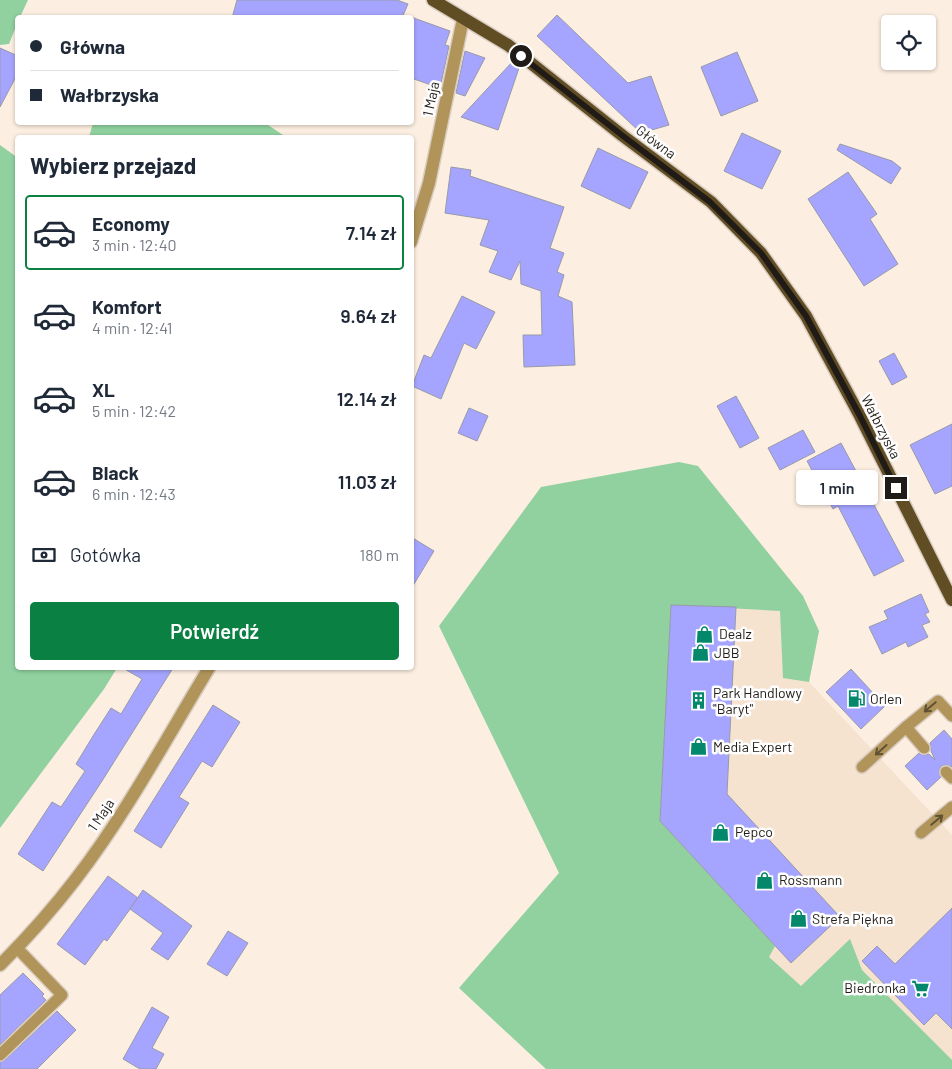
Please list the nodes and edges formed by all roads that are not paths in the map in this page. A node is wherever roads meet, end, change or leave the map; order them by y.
1 (433, 0) edge
2 (463, 19) junction
3 (414, 232) edge
4 (823, 348) joint
5 (952, 600) edge
6 (208, 670) edge
7 (952, 716) edge
8 (906, 728) junction
9 (924, 748) dead end
10 (862, 767) dead end
11 (952, 807) edge
12 (921, 834) dead end
13 (17, 948) junction
14 (0, 965) edge
15 (0, 1055) edge

1 - 2 main road, Główna
2 - 3 street, 1 Maja
2 - 4 main road, Główna
4 - 5 main road, Wałbrzyska
6 - 13 street, 1 Maja
7 -> 8 lane
8 - 9 lane
8 -> 10 lane
12 -> 11 lane
13 - 14 street, 1 Maja
13 - 15 lane

